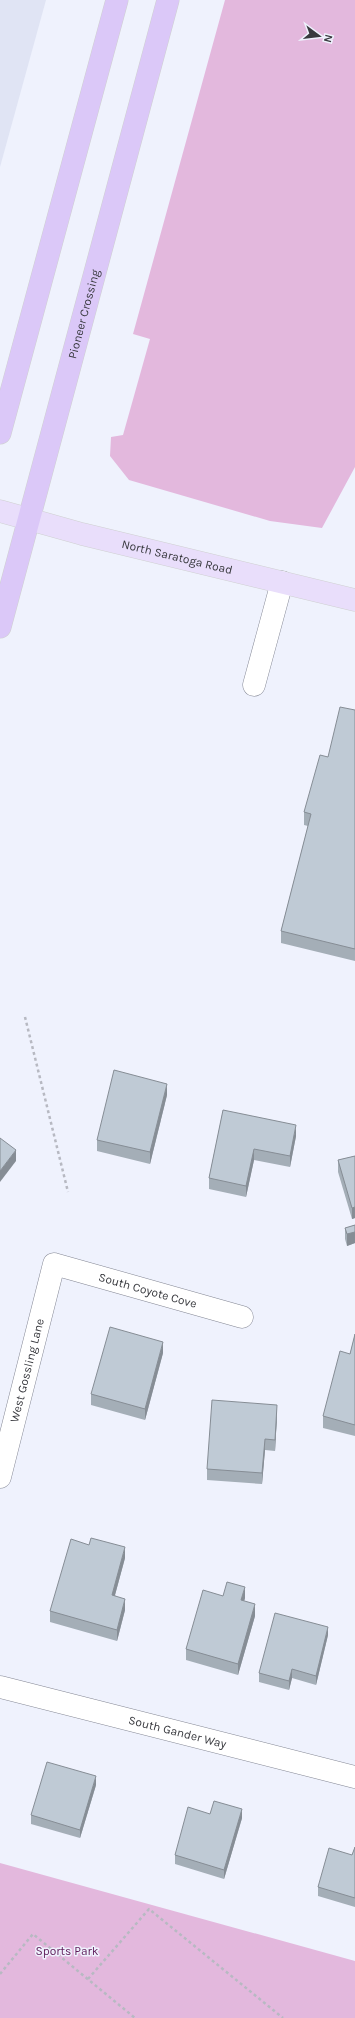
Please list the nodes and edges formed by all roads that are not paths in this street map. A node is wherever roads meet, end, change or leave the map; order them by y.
1 (117, 0) edge
2 (168, 0) edge
3 (0, 433) edge
4 (0, 511) edge
5 (29, 519) junction
6 (282, 582) junction
7 (355, 600) edge
8 (0, 628) edge
9 (254, 685) dead end
10 (54, 1264) joint
11 (242, 1317) dead end
12 (0, 1477) edge
13 (0, 1687) edge
14 (355, 1777) edge

1 - 3 highway
2 - 5 highway, Pioneer Crossing
4 - 5 main road, North Saratoga Road
5 - 6 main road, North Saratoga Road
5 - 8 highway, Pioneer Crossing
6 - 7 main road, North Saratoga Road
6 - 9 street
10 - 11 street, South Coyote Cove
10 - 12 street, West Gossling Lane
13 - 14 street, South Gander Way

